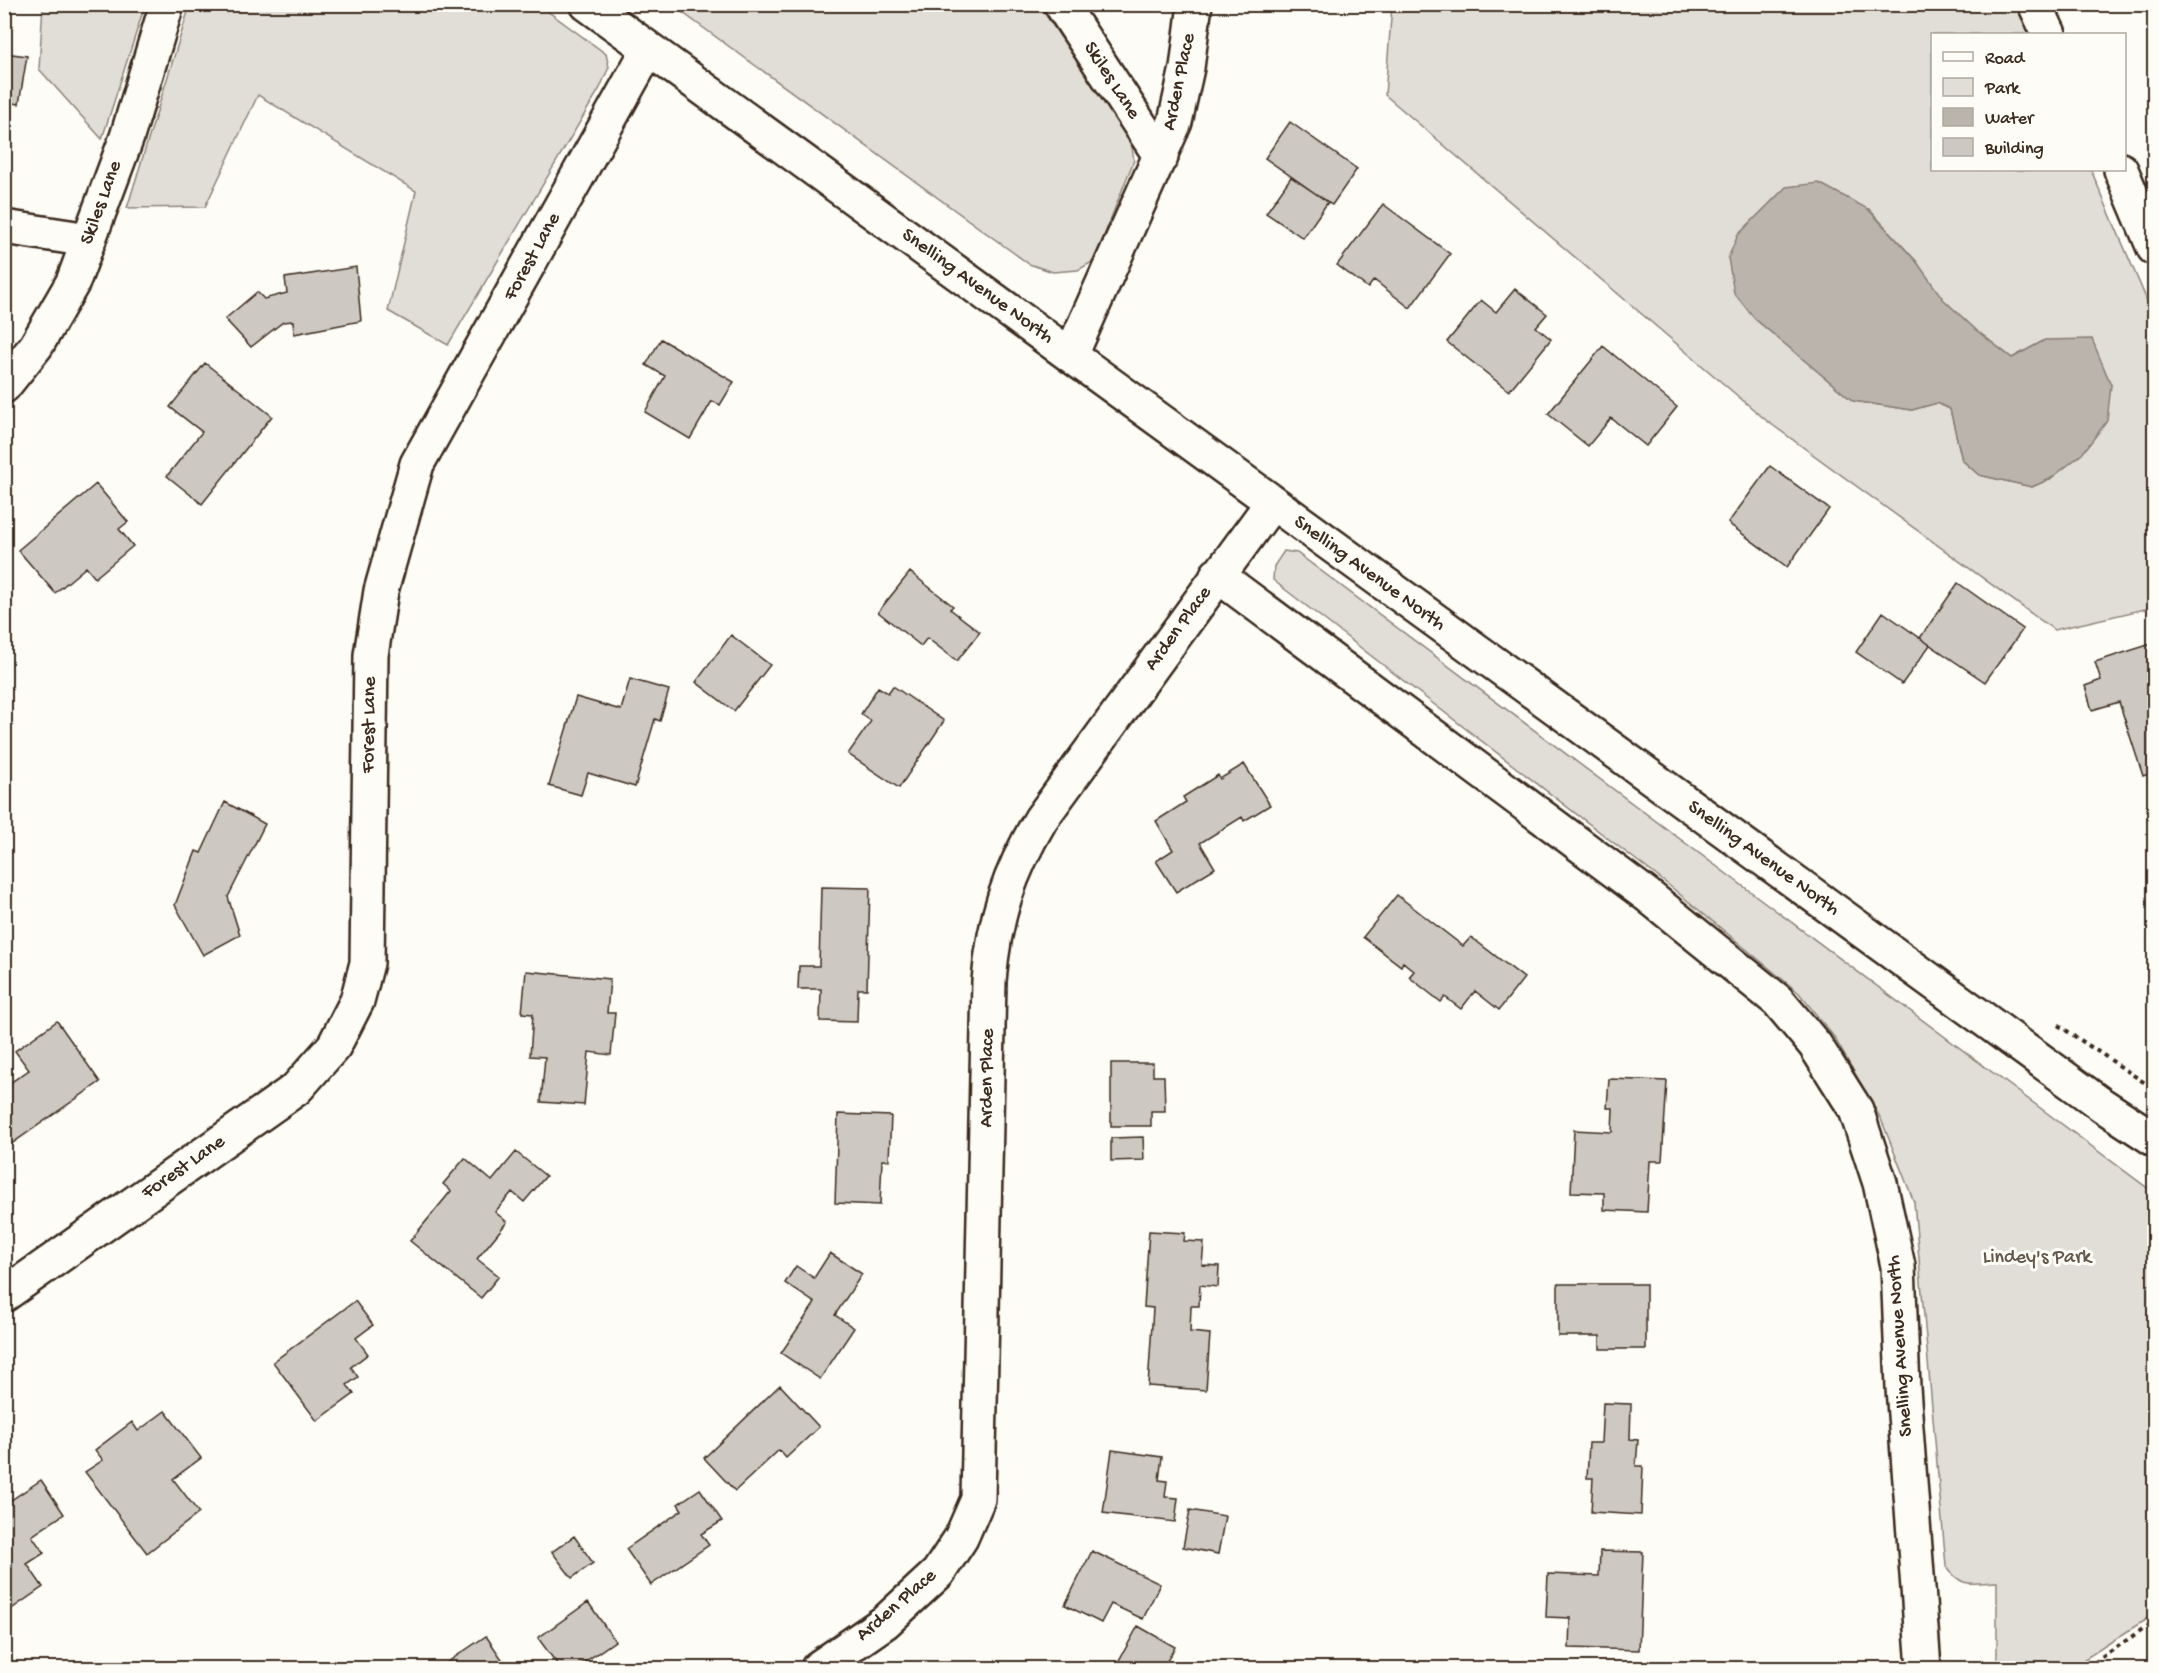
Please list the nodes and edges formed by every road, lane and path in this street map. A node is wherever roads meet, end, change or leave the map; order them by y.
1 (167, 4) edge
2 (587, 4) edge
3 (1061, 4) edge
4 (1195, 4) edge
5 (2036, 4) edge
6 (2049, 33) edge
7 (648, 50) junction
8 (1161, 157) junction
9 (2121, 171) edge
10 (4, 227) edge
11 (89, 240) junction
12 (2154, 248) edge
13 (1071, 355) junction
14 (4, 386) edge
15 (1271, 504) junction
16 (1217, 576) junction
17 (2154, 1139) edge
18 (4, 1294) edge
19 (2154, 1621) edge
20 (818, 1668) edge
21 (1924, 1668) edge
22 (2087, 1668) edge

1 - 11 street, Skiles Lane
2 - 7 street, Snelling Avenue North
3 - 8 street, Skiles Lane
4 - 8 street, Arden Place
5 - 6 street
7 - 13 street, Snelling Avenue North
7 - 18 street, Forest Lane
8 - 13 street, Arden Place
9 - 12 street
10 - 11 street
11 - 14 street, Skiles Lane
13 - 15 street, Snelling Avenue North
15 - 16 street, Arden Place
15 - 17 street, Snelling Avenue North
16 - 20 street, Arden Place
16 - 21 street, Snelling Avenue North
19 - 22 path

